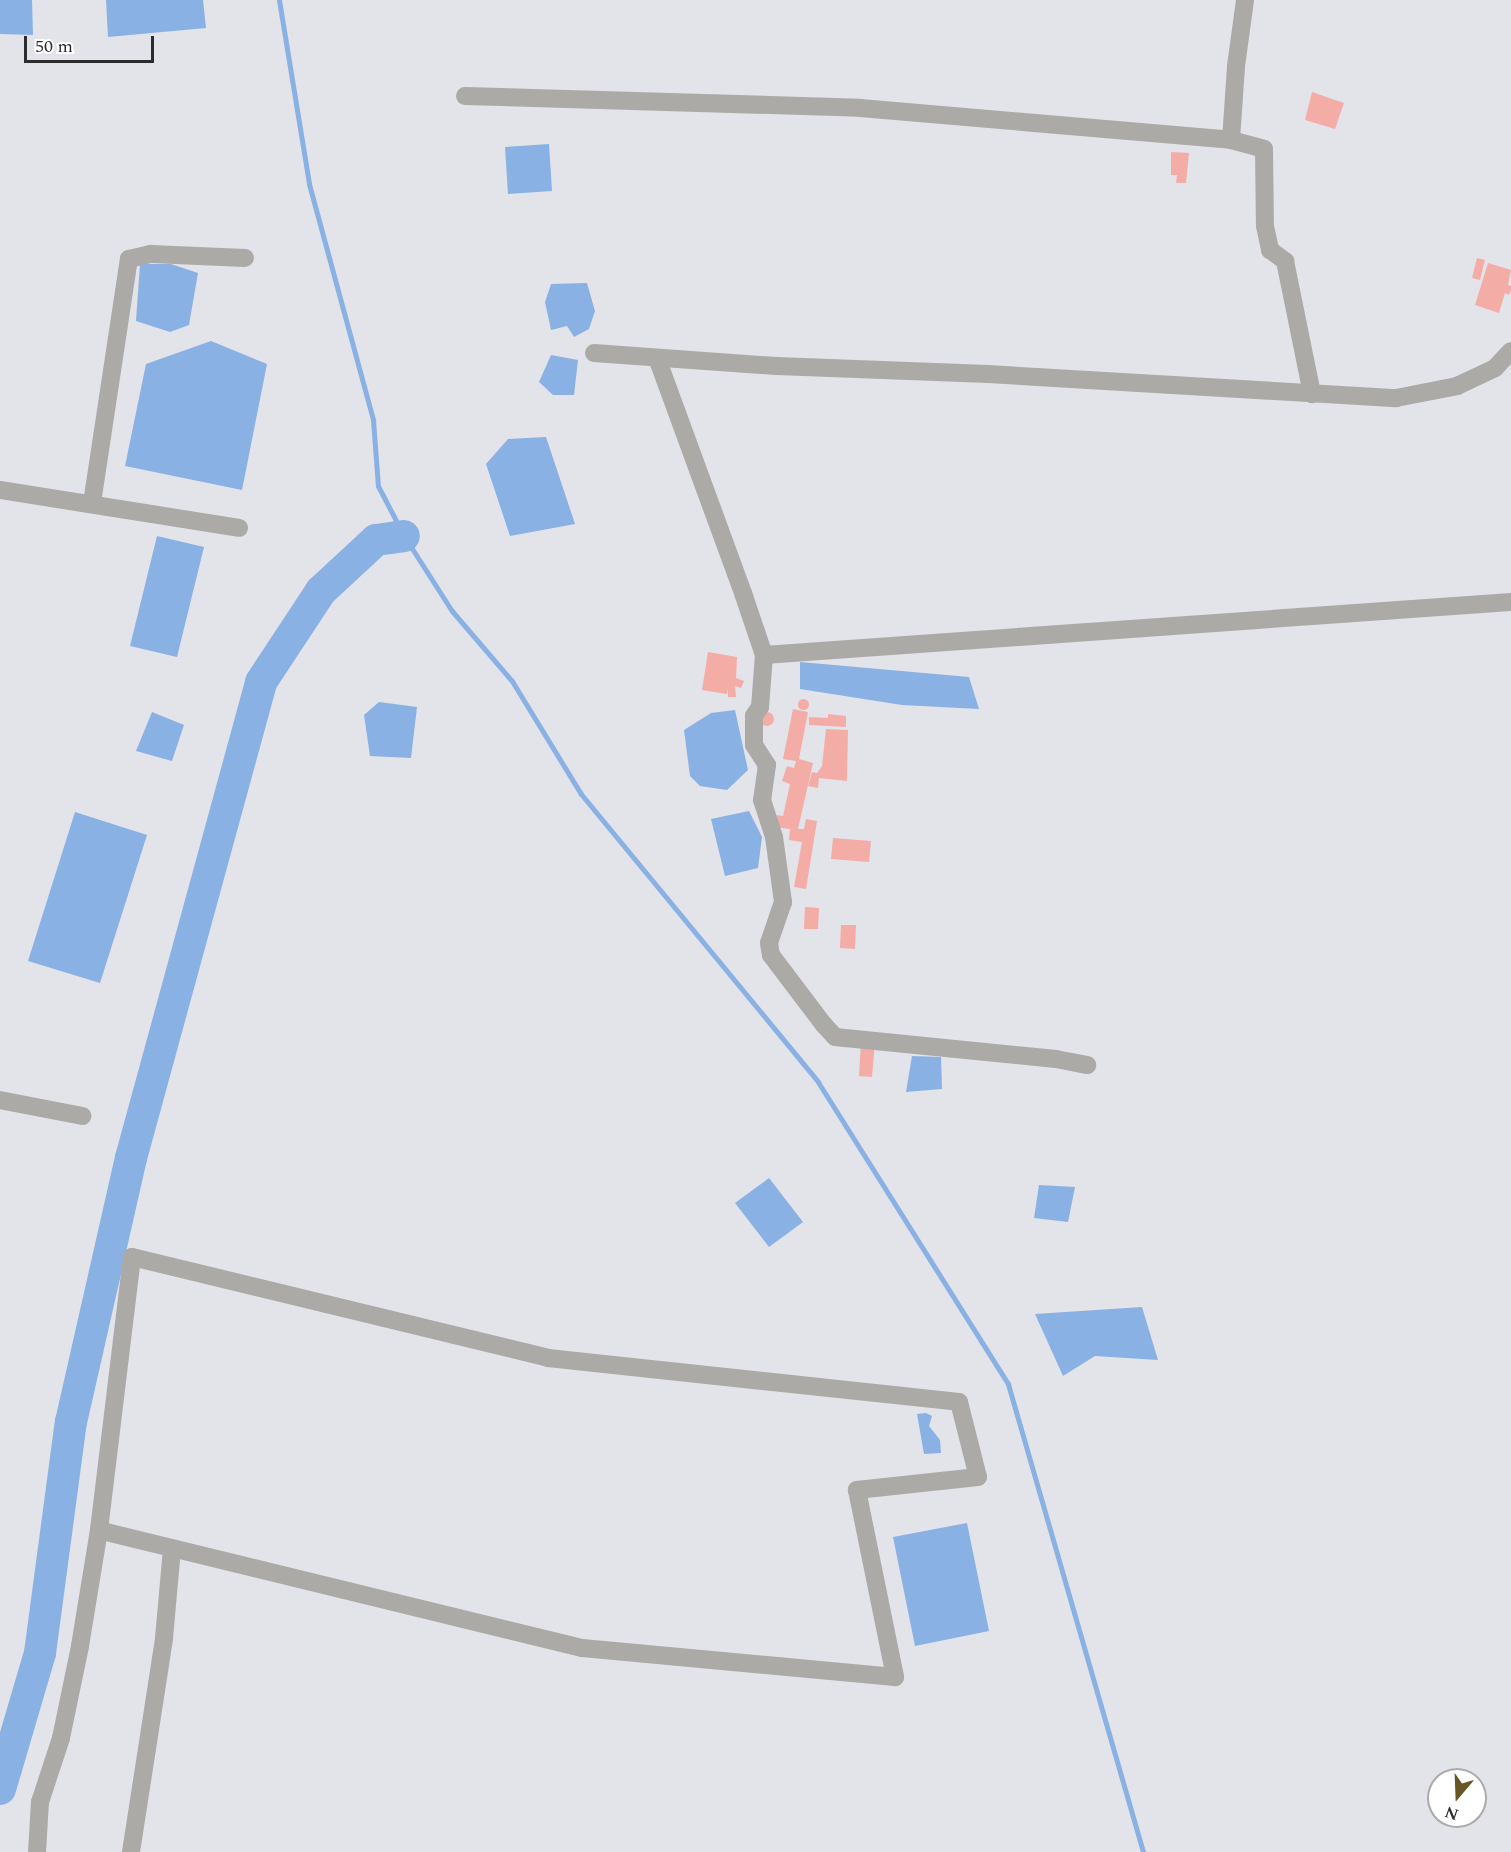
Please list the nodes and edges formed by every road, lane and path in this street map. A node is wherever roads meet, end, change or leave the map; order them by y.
1 (1245, 0) edge
2 (465, 96) dead end
3 (1231, 140) junction
4 (245, 258) dead end
5 (1511, 351) edge
6 (594, 353) dead end
7 (657, 358) junction
8 (1312, 394) junction
9 (0, 490) edge
10 (92, 503) junction
11 (239, 528) dead end
12 (1511, 602) edge
13 (764, 655) junction
14 (1087, 1065) dead end
15 (0, 1100) edge
16 (82, 1116) dead end
17 (99, 1530) junction
18 (172, 1548) junction
19 (37, 1852) edge
20 (131, 1852) edge

1 - 3 street
2 - 3 street
3 - 8 street
4 - 10 street
5 - 8 street
6 - 7 street
7 - 8 street
7 - 13 street
9 - 10 street
10 - 11 street
12 - 13 street
13 - 14 street
15 - 16 street
17 - 18 street
17 - 18 street
17 - 19 street
18 - 20 street

